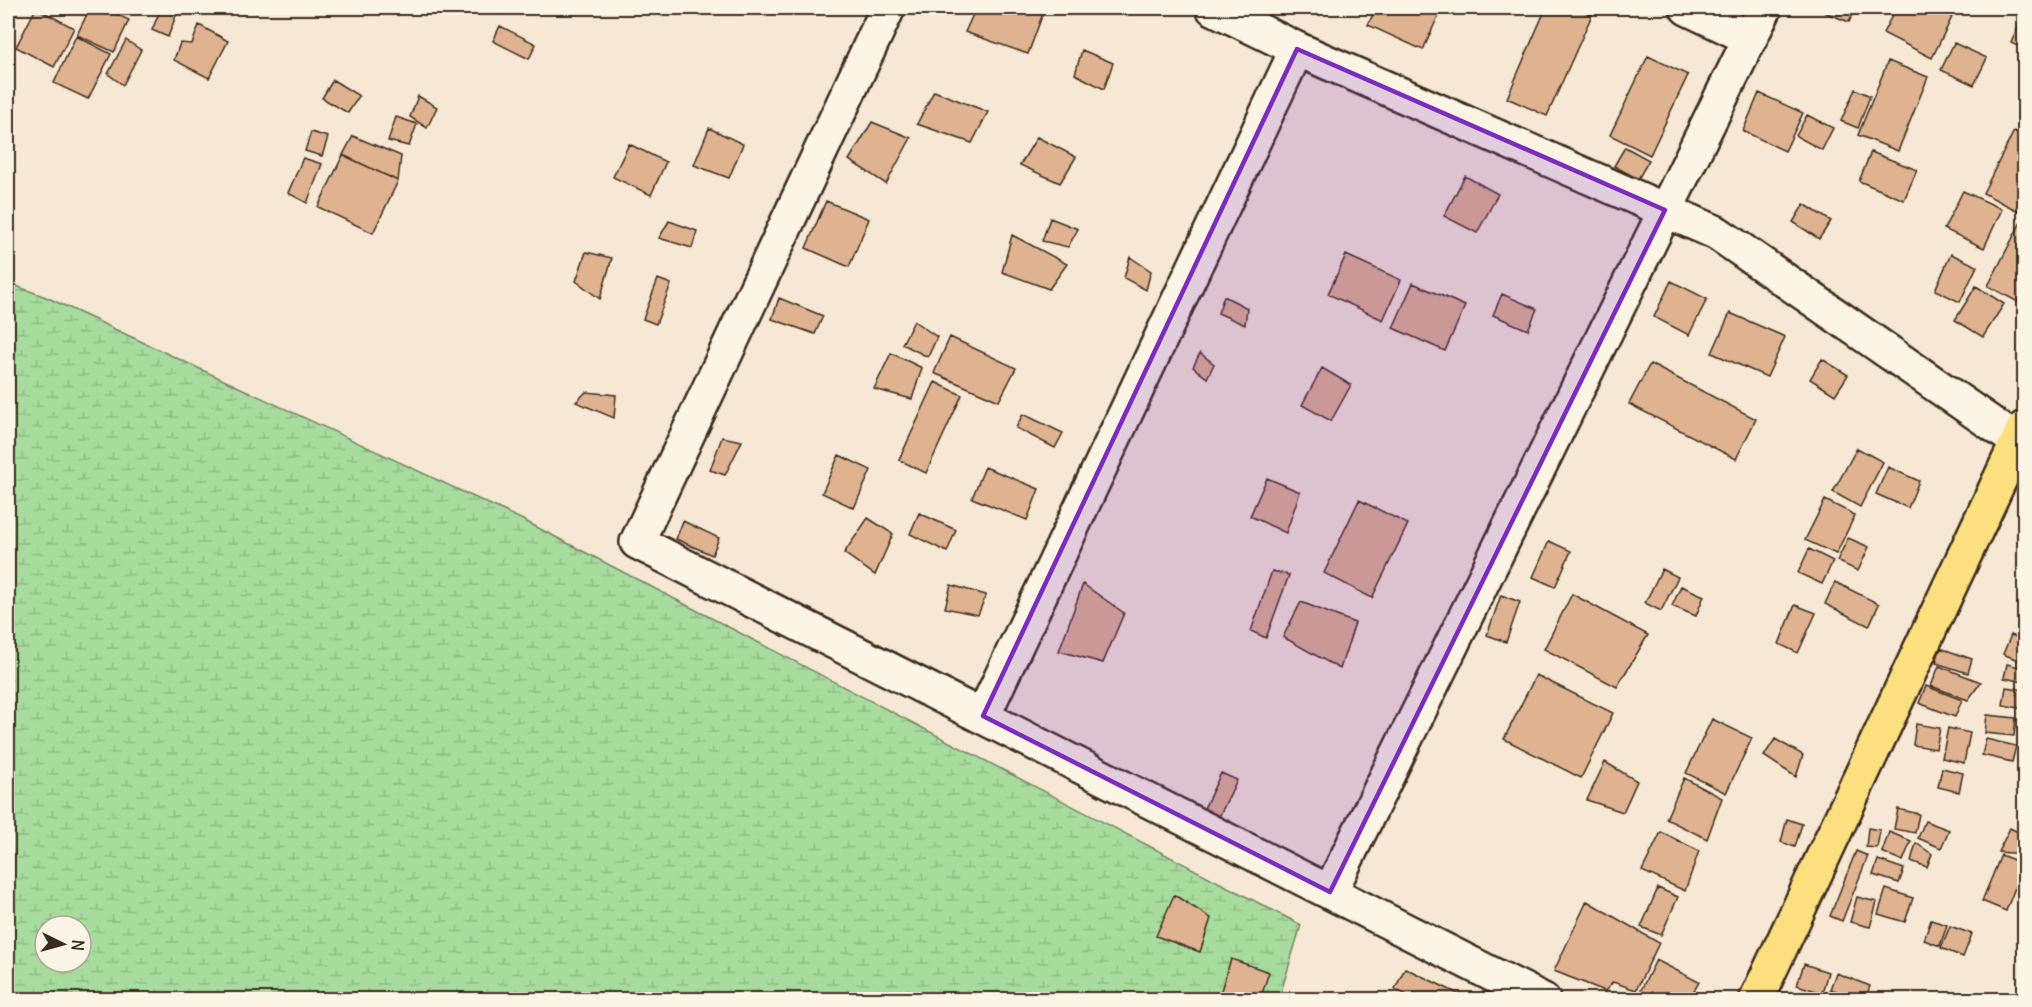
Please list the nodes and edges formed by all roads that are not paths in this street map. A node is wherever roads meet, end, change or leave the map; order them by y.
1 (888, 8) edge
2 (1213, 8) edge
3 (1687, 8) edge
4 (1765, 8) edge
5 (1750, 38) junction
6 (1297, 48) junction
7 (1665, 210) junction
8 (2022, 439) edge
9 (983, 716) junction
10 (1330, 892) junction
11 (1543, 999) edge
12 (1755, 999) edge

1 - 9 street
2 - 6 street
3 - 5 street
4 - 5 street
5 - 7 street
6 - 7 street
6 - 9 street
7 - 8 street
7 - 10 street
8 - 12 highway
9 - 10 street
10 - 11 street

